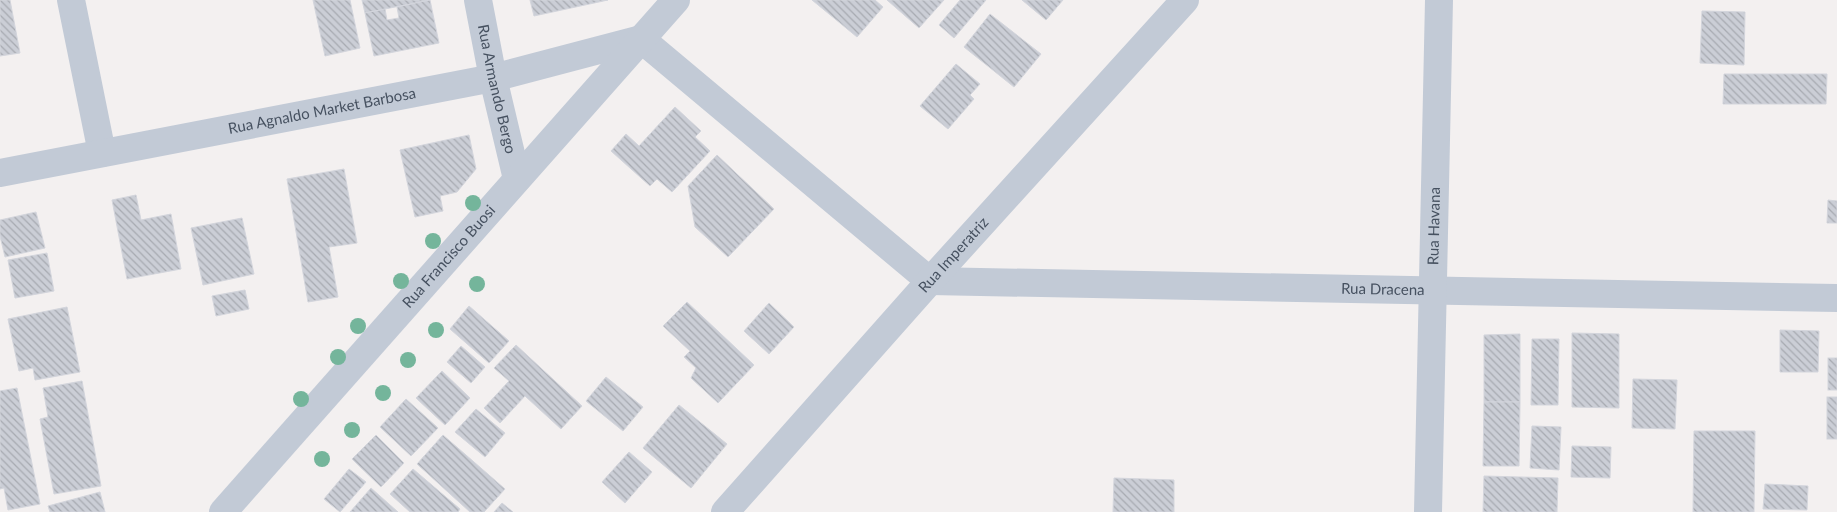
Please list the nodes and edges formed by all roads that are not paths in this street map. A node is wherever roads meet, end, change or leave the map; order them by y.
1 (71, 0) edge
2 (478, 0) edge
3 (676, 0) edge
4 (1185, 0) edge
5 (1439, 0) edge
6 (641, 39) junction
7 (494, 78) junction
8 (102, 154) junction
9 (0, 173) edge
10 (516, 179) junction
11 (930, 281) junction
12 (1433, 291) junction
13 (1837, 298) edge
14 (223, 512) edge
15 (725, 512) edge
16 (1428, 512) edge

1 - 8 street
2 - 7 street, Rua Armando Bergo
3 - 6 street, Rua Francisco Buosi
4 - 11 street, Rua Imperatriz
5 - 12 street, Rua Havana
6 - 7 street, Rua Agnaldo Market Barbosa
6 - 10 street, Rua Francisco Buosi
6 - 11 street
7 - 8 street, Rua Agnaldo Market Barbosa
7 - 10 street, Rua Armando Bergo
8 - 9 street, Rua Agnaldo Market Barbosa
10 - 14 street, Rua Francisco Buosi
11 - 12 street, Rua Dracena
11 - 15 street, Rua Imperatriz
12 - 13 street, Rua Dracena
12 - 16 street, Rua Havana

